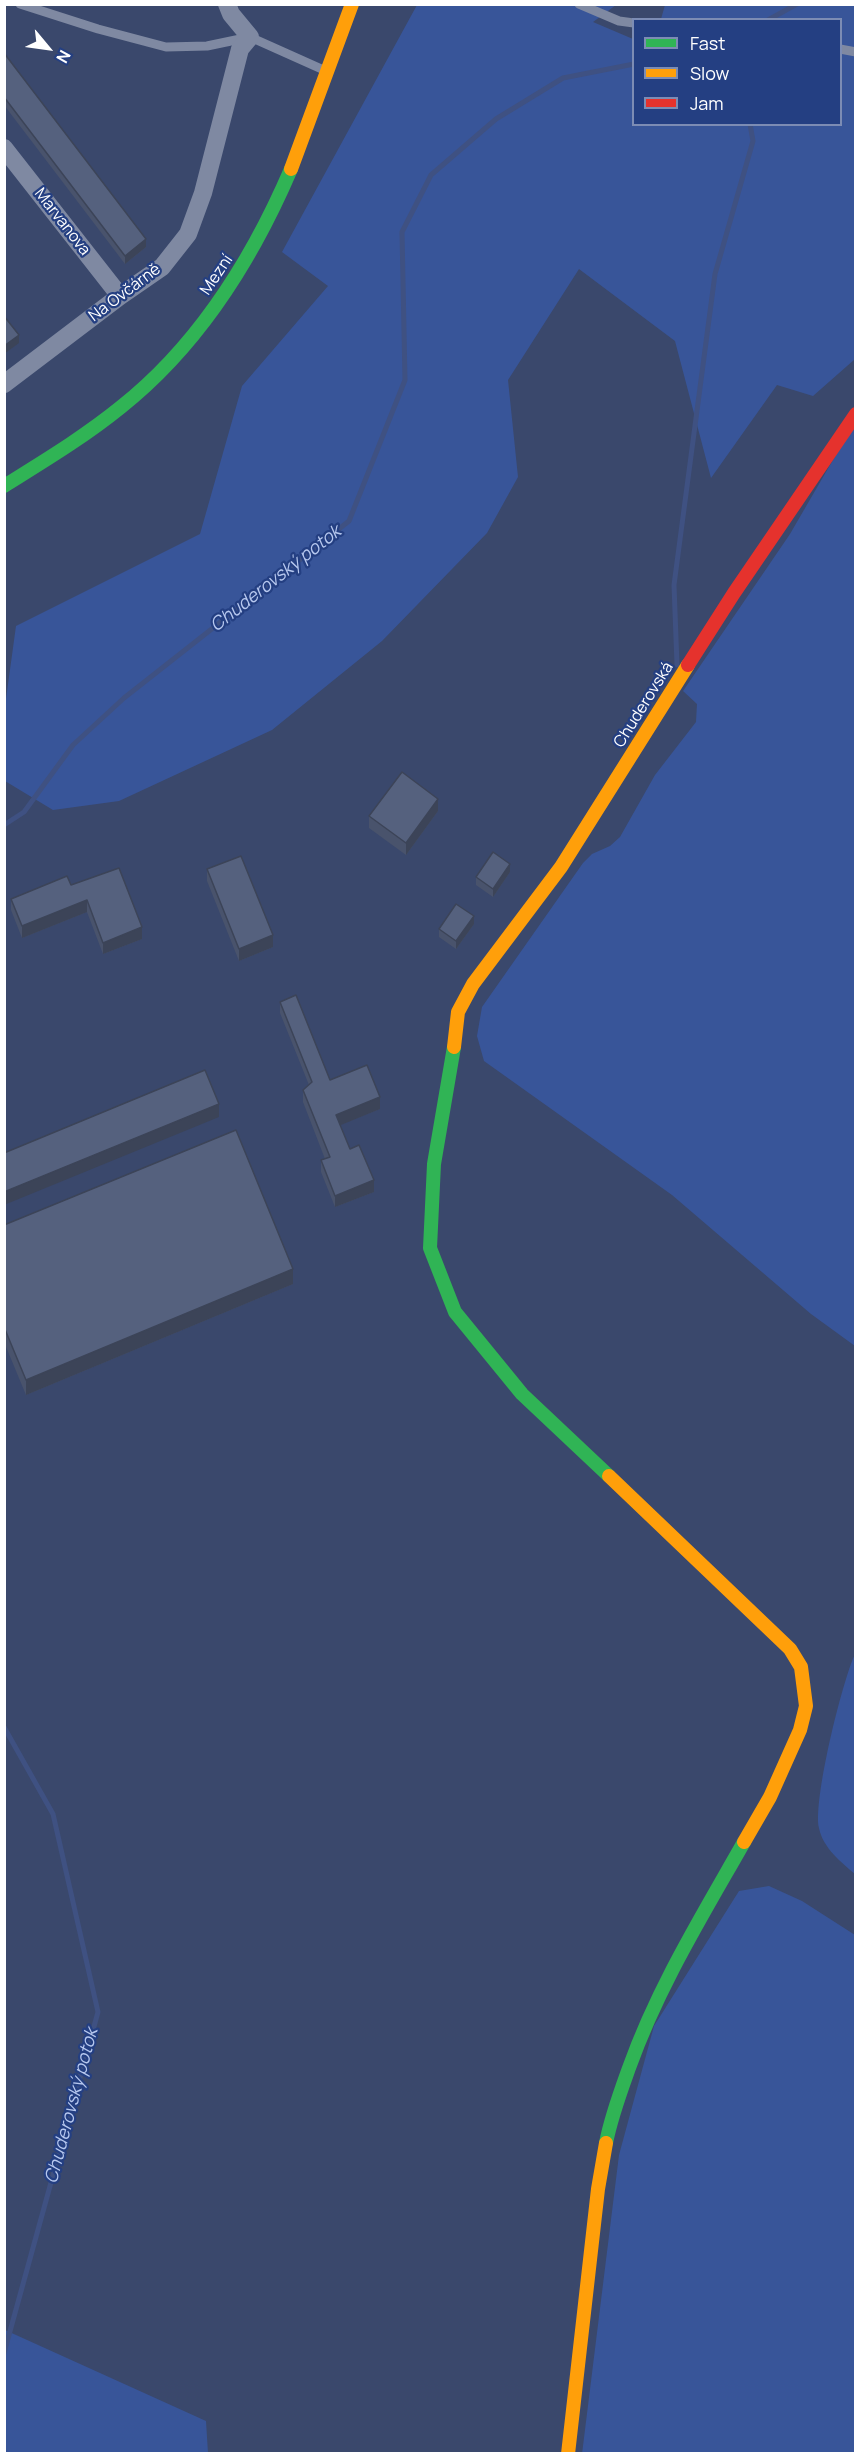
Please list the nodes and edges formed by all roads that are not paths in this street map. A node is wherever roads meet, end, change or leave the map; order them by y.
1 (20, 4) edge
2 (226, 4) edge
3 (352, 4) edge
4 (579, 4) edge
5 (632, 23) edge
6 (250, 37) junction
7 (326, 71) junction
8 (4, 148) edge
9 (120, 296) junction
10 (4, 384) edge
11 (855, 414) edge
12 (4, 486) edge
13 (568, 2454) edge

1 - 6 lane
2 - 6 street
3 - 7 street, Mezní
4 - 5 lane
6 - 7 lane
6 - 9 street, Na Ovčárně
7 - 12 street, Mezní
8 - 9 street, Marvanova
9 - 10 street, Na Ovčárně
11 - 13 street, Chuderovská

